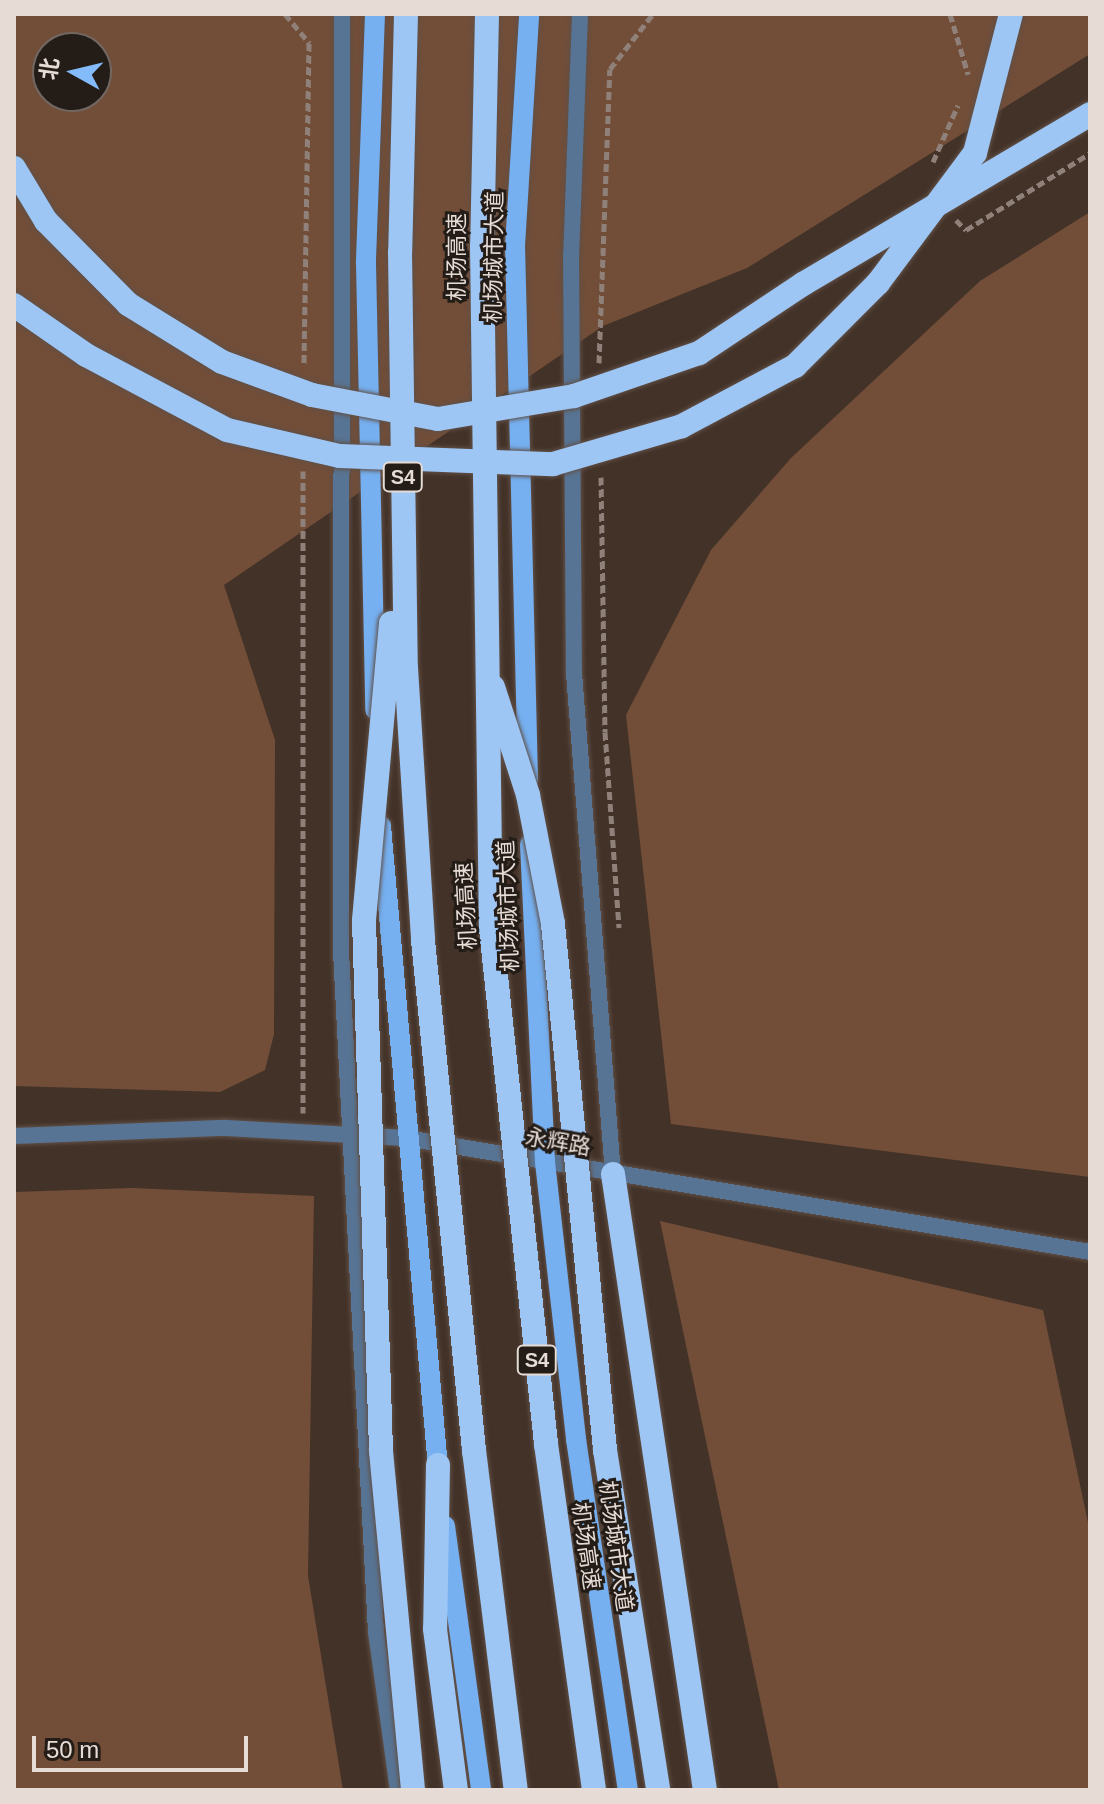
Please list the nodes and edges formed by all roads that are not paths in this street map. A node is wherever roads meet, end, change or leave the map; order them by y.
1 (342, 14) edge
2 (375, 14) edge
3 (406, 14) edge
4 (487, 14) edge
5 (529, 14) edge
6 (580, 14) edge
7 (1011, 14) edge
8 (1090, 114) edge
9 (14, 168) edge
10 (14, 305) edge
11 (403, 493) junction
12 (485, 662) junction
13 (14, 1136) edge
14 (350, 1137) junction
15 (406, 1138) junction
16 (545, 1162) junction
17 (613, 1174) junction
18 (1090, 1252) edge
19 (438, 1465) junction
20 (398, 1790) edge
21 (413, 1790) edge
22 (456, 1790) edge
23 (481, 1790) edge
24 (516, 1790) edge
25 (594, 1790) edge
26 (628, 1790) edge
27 (658, 1790) edge
28 (705, 1790) edge

1 - 14 street
2 - 15 main road
3 - 11 highway, 机场高速 / S4, bridge
4 - 12 highway, 机场高速 / S4, bridge
5 - 16 main road, 机场城市大道
6 - 17 street
7 - 10 highway, bridge
8 - 9 highway, bridge
11 - 21 highway, bridge
11 - 24 highway, 机场高速 / S4, bridge
12 - 25 highway, 机场高速 / S4, bridge
12 - 27 highway, bridge
13 - 14 street, 永辉路
14 - 15 street, 永辉路
14 - 20 street
15 - 16 street, 永辉路
15 - 19 main road
16 - 17 street, 永辉路
16 - 26 main road, 机场城市大道
17 - 18 street, 永辉路
17 - 28 highway
19 - 22 highway
19 - 23 main road

